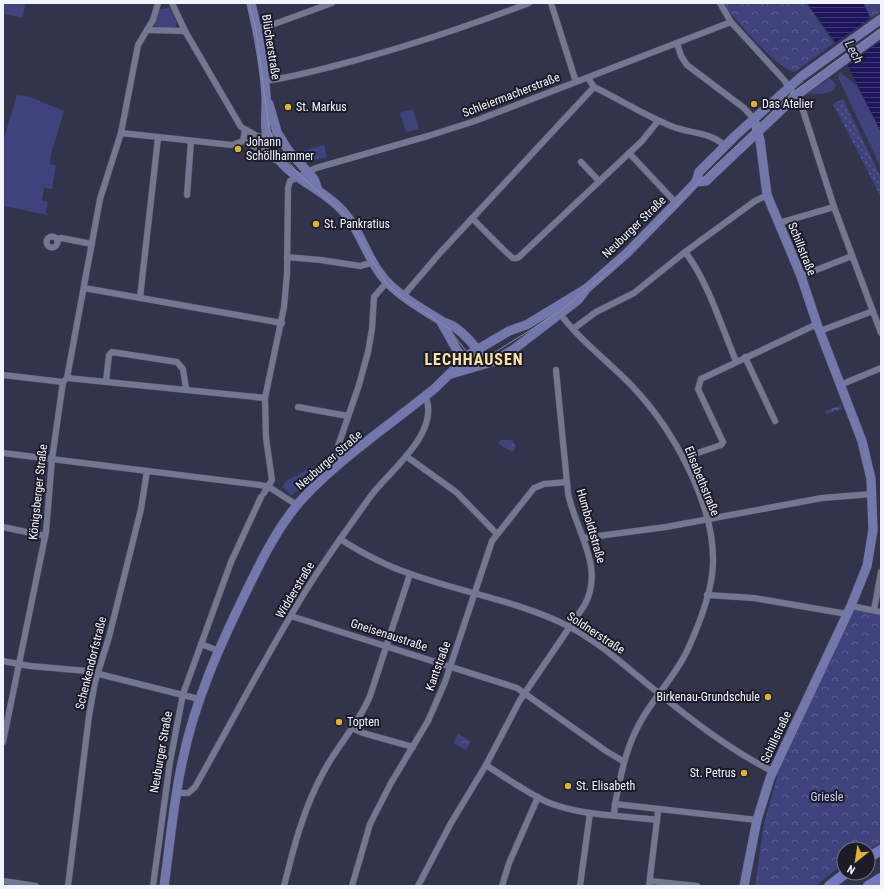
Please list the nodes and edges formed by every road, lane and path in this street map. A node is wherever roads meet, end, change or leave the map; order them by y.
1 (158, 3) edge
2 (172, 3) edge
3 (251, 3) edge
4 (332, 3) edge
5 (529, 3) edge
6 (551, 3) edge
7 (720, 3) edge
8 (881, 19) edge
9 (731, 22) junction
10 (257, 28) junction
11 (147, 30) junction
12 (185, 31) junction
13 (881, 33) edge
14 (677, 43) junction
15 (588, 78) junction
16 (264, 81) junction
17 (576, 82) junction
18 (789, 86) junction
19 (594, 87) junction
20 (266, 95) junction
21 (796, 96) junction
22 (754, 119) junction
23 (658, 121) junction
24 (245, 130) junction
25 (277, 132) junction
26 (758, 132) junction
27 (121, 133) junction
28 (267, 136) junction
29 (158, 138) junction
30 (191, 141) junction
31 (243, 141) junction
32 (725, 146) junction
33 (629, 153) junction
34 (279, 159) junction
35 (581, 162) dead end
36 (307, 172) junction
37 (296, 176) junction
38 (599, 180) junction
39 (696, 182) junction
40 (318, 190) junction
41 (187, 195) dead end
42 (767, 195) junction
43 (676, 203) junction
44 (834, 207) junction
45 (472, 218) junction
46 (779, 223) junction
47 (57, 240) dead end
48 (92, 244) junction
49 (685, 252) junction
50 (852, 256) junction
51 (287, 257) junction
52 (374, 262) junction
53 (801, 276) junction
54 (387, 282) junction
55 (84, 288) junction
56 (403, 296) junction
57 (140, 298) junction
58 (558, 311) junction
59 (873, 311) junction
60 (440, 320) junction
61 (282, 323) junction
62 (818, 327) junction
63 (573, 329) junction
64 (881, 333) edge
65 (477, 349) junction
66 (745, 357) junction
67 (464, 358) junction
68 (736, 361) junction
69 (479, 364) junction
70 (881, 368) edge
71 (556, 370) dead end
72 (451, 374) junction
73 (3, 375) edge
74 (65, 380) junction
75 (106, 381) junction
76 (840, 385) junction
77 (186, 389) junction
78 (425, 396) junction
79 (265, 398) junction
80 (298, 407) dead end
81 (348, 416) junction
82 (775, 421) dead end
83 (3, 453) edge
84 (406, 456) junction
85 (683, 458) junction
86 (52, 459) junction
87 (340, 464) junction
88 (147, 471) junction
89 (567, 482) junction
90 (269, 487) junction
91 (872, 494) junction
92 (297, 505) junction
93 (707, 519) junction
94 (3, 527) edge
95 (496, 533) junction
96 (45, 536) junction
97 (583, 538) junction
98 (340, 539) junction
99 (881, 572) edge
100 (410, 574) junction
101 (474, 593) junction
102 (707, 595) junction
103 (849, 610) junction
104 (874, 610) junction
105 (881, 612) edge
106 (291, 616) junction
107 (570, 627) junction
108 (201, 644) junction
109 (387, 646) junction
110 (219, 651) junction
111 (3, 661) edge
112 (19, 665) junction
113 (451, 666) junction
114 (98, 674) junction
115 (525, 693) junction
116 (184, 694) junction
117 (660, 694) junction
118 (199, 699) junction
119 (352, 728) junction
120 (3, 742) edge
121 (413, 747) junction
122 (623, 761) junction
123 (486, 765) junction
124 (772, 771) junction
125 (177, 793) junction
126 (538, 797) junction
127 (615, 804) junction
128 (658, 810) junction
129 (590, 813) junction
130 (614, 815) junction
131 (657, 820) junction
132 (757, 820) junction
133 (881, 878) edge
134 (3, 881) edge
135 (650, 884) edge
136 (36, 886) edge
137 (68, 886) edge
138 (153, 886) edge
139 (164, 886) edge
140 (284, 886) edge
141 (352, 886) edge
142 (418, 886) edge
143 (502, 886) edge
144 (580, 886) edge
145 (697, 886) edge
146 (744, 886) edge
147 (868, 886) edge

1 - 11 street, Königsberger Straße
2 - 12 street
3 - 10 street, Blücherstraße
4 - 10 street
5 - 16 street
6 - 17 street
7 - 9 street
8 - 18 street, Neuburger Straße
9 - 14 street, Schleiermacherstraße
9 - 18 street
10 - 16 street, Blücherstraße
11 - 12 street
11 - 27 street, Königsberger Straße
12 - 24 street
13 - 21 street, Neuburger Straße
14 - 15 street, Schleiermacherstraße
14 - 22 street
15 - 17 street, Schleiermacherstraße
15 - 19 street
16 - 20 street, Blücherstraße
17 - 36 street, Schleiermacherstraße
18 - 21 street
18 - 22 street, Neuburger Straße
19 - 23 street
19 - 45 street
20 - 25 street, Blücherstraße
20 - 28 street, Blücherstraße
21 - 26 street, Neuburger Straße
21 - 44 street
22 - 26 street, Schillstraße
22 - 32 street, Neuburger Straße
23 - 32 street
23 - 33 street
24 - 28 street
24 - 31 street
25 - 28 street
25 - 36 street, Blücherstraße
26 - 39 street, Neuburger Straße
26 - 42 street, Schillstraße
27 - 29 street
27 - 48 street, Königsberger Straße
28 - 34 street, Blücherstraße
29 - 30 street
29 - 57 street
30 - 31 street
30 - 41 street
31 - 34 street
32 - 39 street, Neuburger Straße
33 - 38 street
33 - 43 street
34 - 37 street, Blücherstraße
35 - 38 street
36 - 37 street, Schleiermacherstraße
36 - 40 street, Blücherstraße
37 - 40 street, Blücherstraße
37 - 51 street
38 - 45 street
39 - 43 street, Neuburger Straße
40 - 52 street, Blücherstraße
42 - 46 street, Schillstraße
42 - 49 street
43 - 58 street, Neuburger Straße
44 - 46 street
44 - 50 street
45 - 56 street
46 - 53 street, Schillstraße
47 - 48 street
48 - 55 street, Königsberger Straße
49 - 63 street
49 - 68 street
50 - 53 street
50 - 59 street
51 - 52 street
51 - 61 street
52 - 54 street, Blücherstraße
53 - 62 street, Schillstraße
54 - 56 street, Blücherstraße
54 - 81 street
55 - 57 street
55 - 74 street, Königsberger Straße
56 - 60 street, Blücherstraße
57 - 61 street
58 - 63 street, Elisabethstraße
58 - 65 street, Neuburger Straße
58 - 69 street, Neuburger Straße
59 - 62 street
59 - 64 street
60 - 65 street, Blücherstraße
60 - 67 street, Blücherstraße
61 - 79 street
62 - 66 street
62 - 76 street, Schillstraße
63 - 85 street, Elisabethstraße
65 - 67 street, Neuburger Straße
65 - 69 street
66 - 68 street
66 - 82 street
67 - 69 street
67 - 72 street, Neuburger Straße
68 - 85 street
69 - 72 street, Neuburger Straße
70 - 76 street
71 - 89 street, Humboldtstraße
72 - 78 street, Neuburger Straße
73 - 74 street
74 - 75 street
74 - 86 street, Königsberger Straße
75 - 77 street
75 - 77 street
76 - 91 street, Schillstraße
77 - 79 street
78 - 84 street, Widderstraße
78 - 87 street, Neuburger Straße
79 - 90 street
80 - 81 street
81 - 87 street
83 - 86 street
84 - 95 street
84 - 98 street, Widderstraße
85 - 93 street, Elisabethstraße
86 - 88 street
86 - 96 street, Königsberger Straße
87 - 92 street, Neuburger Straße
88 - 90 street
88 - 114 street, Schenkendorfstraße
89 - 95 street, Kantstraße
89 - 97 street, Humboldtstraße
90 - 92 street
90 - 108 street, Neuburger Straße
91 - 93 street
91 - 103 street, Schillstraße
92 - 110 street, Neuburger Straße
93 - 97 street
93 - 102 street, Elisabethstraße
94 - 96 street
95 - 101 street, Kantstraße
96 - 112 street, Königsberger Straße
97 - 107 street, Humboldtstraße
98 - 100 street, Soldnerstraße
98 - 106 street, Widderstraße
99 - 104 street
100 - 101 street, Soldnerstraße
100 - 109 street
101 - 107 street, Soldnerstraße
101 - 113 street, Kantstraße
102 - 103 street
102 - 117 street, Elisabethstraße
103 - 104 street
103 - 124 street, Schillstraße
104 - 105 street
106 - 109 street, Gneisenaustraße
106 - 125 street, Widderstraße
107 - 115 street, Humboldtstraße
107 - 117 street, Soldnerstraße
108 - 110 street
108 - 116 street, Neuburger Straße
109 - 113 street, Gneisenaustraße
109 - 119 street
110 - 118 street, Neuburger Straße
111 - 112 street
112 - 114 street
112 - 120 street, Königsberger Straße
113 - 115 street, Gneisenaustraße
113 - 121 street, Kantstraße
114 - 116 street
114 - 137 street, Schenkendorfstraße
115 - 122 street, Gneisenaustraße
115 - 123 street, Humboldtstraße
116 - 118 street
116 - 138 street, Neuburger Straße
117 - 122 street, Elisabethstraße
117 - 124 street, Soldnerstraße
118 - 125 street, Neuburger Straße
119 - 121 street
119 - 140 street
121 - 141 street, Kantstraße
122 - 127 street, Elisabethstraße
123 - 126 street
123 - 142 street, Humboldtstraße
124 - 132 street, Schillstraße
125 - 139 street, Neuburger Straße
126 - 129 street
126 - 143 street
127 - 128 street
127 - 130 street, Elisabethstraße
128 - 131 street
128 - 132 street
129 - 130 street
129 - 144 street
130 - 131 street
131 - 135 street
132 - 146 street, Schillstraße
133 - 147 main road
134 - 136 street
135 - 145 street

